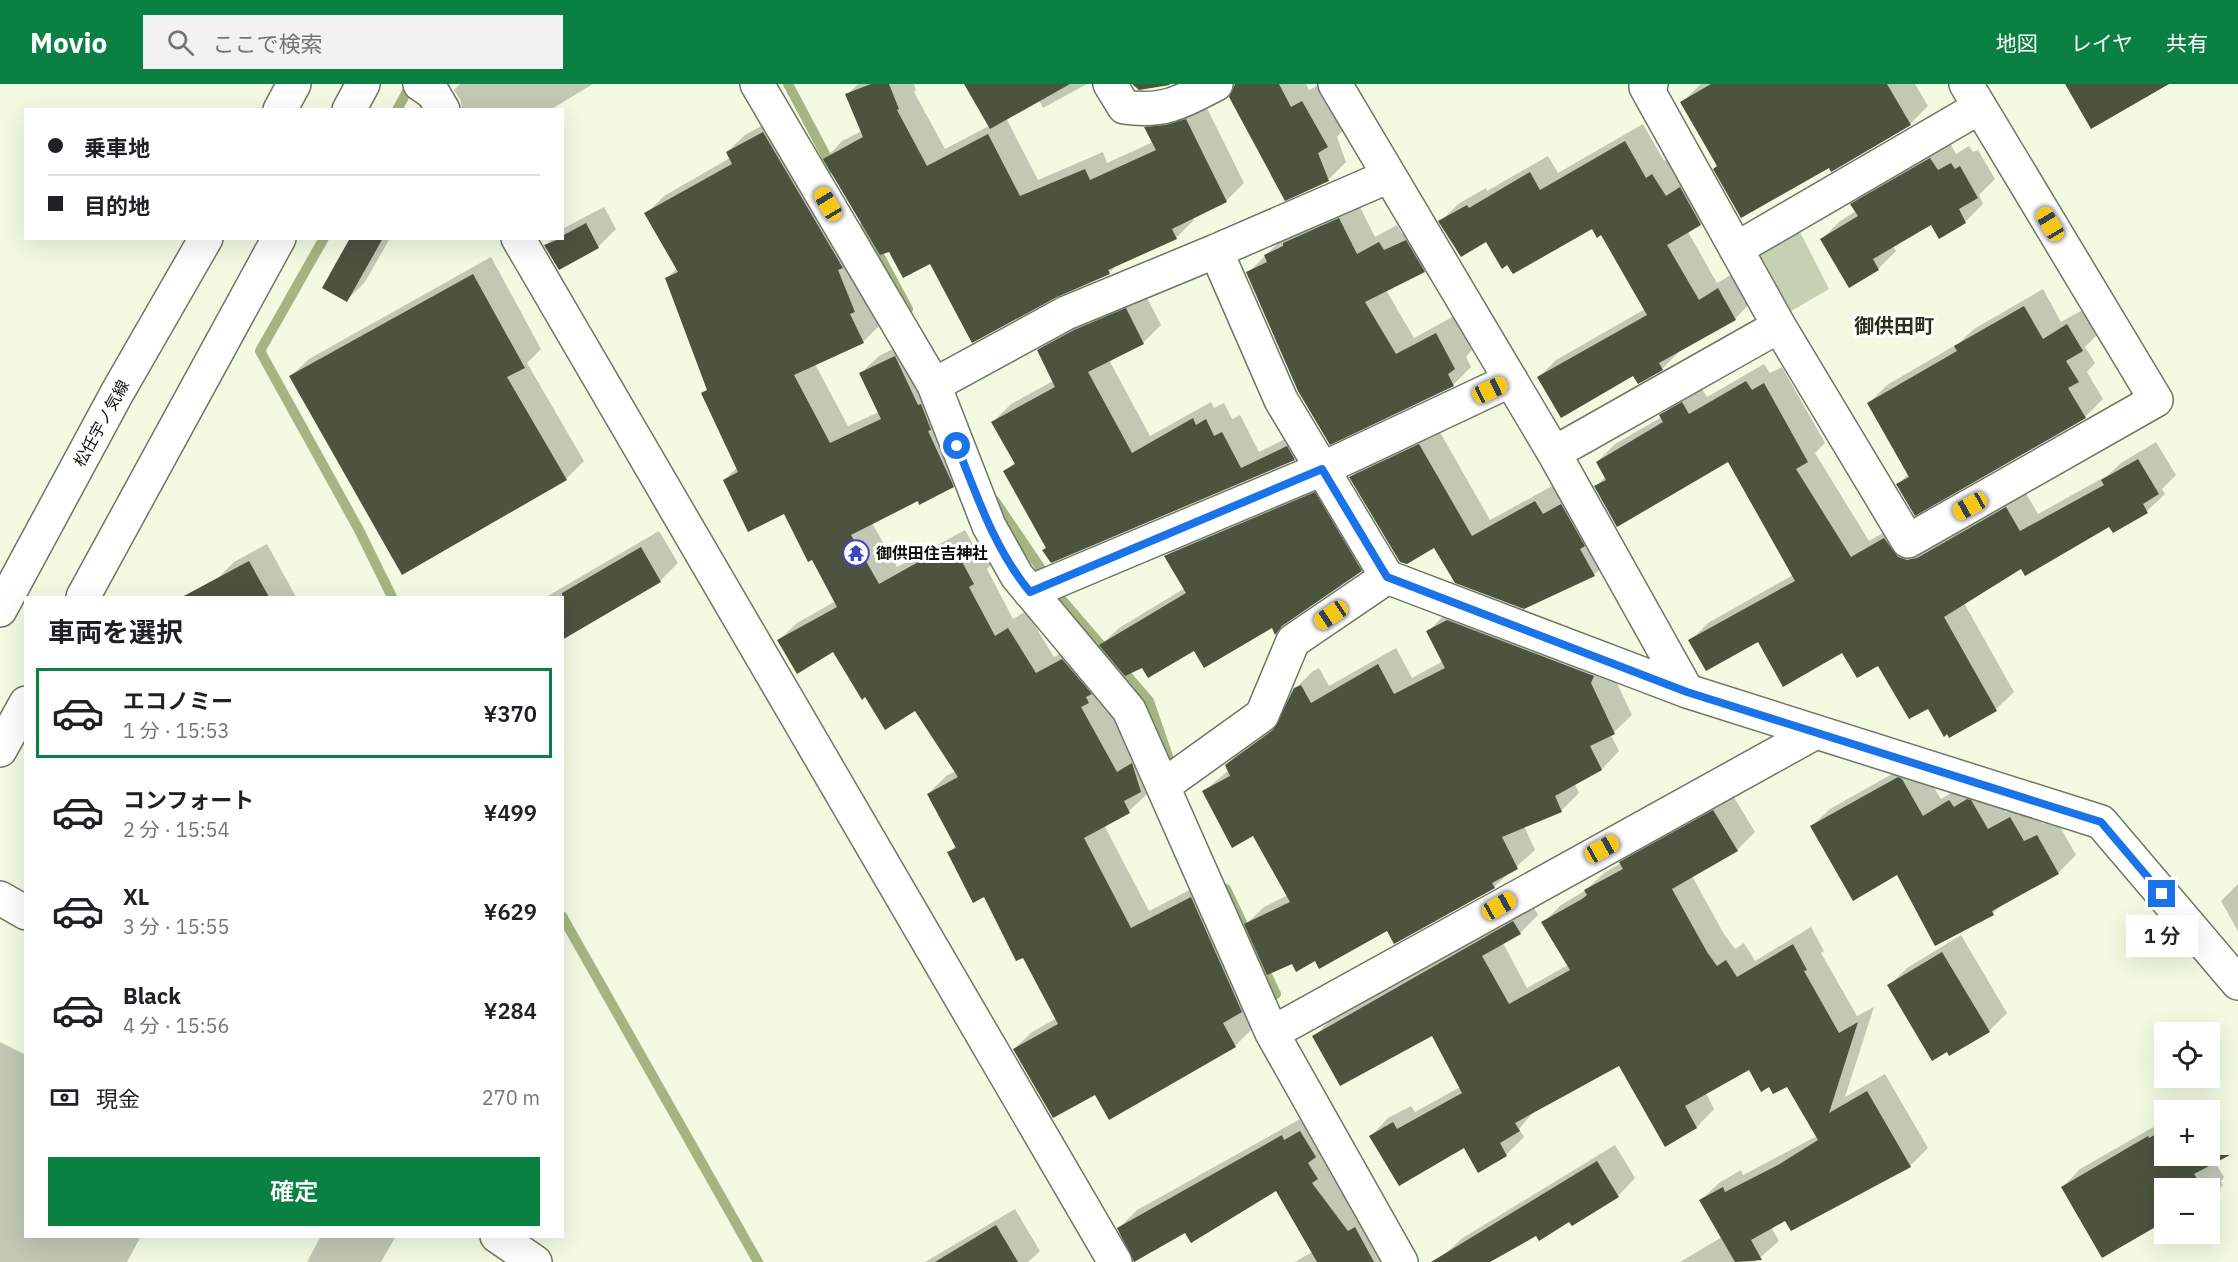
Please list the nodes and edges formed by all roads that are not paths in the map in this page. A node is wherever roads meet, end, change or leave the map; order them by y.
1 (294, 84) edge
2 (363, 84) edge
3 (757, 84) edge
4 (1110, 84) edge
5 (1216, 84) edge
6 (1335, 84) edge
7 (1651, 84) edge
8 (1973, 95) edge
9 (281, 108) edge
10 (350, 108) edge
11 (1389, 176) junction
12 (205, 240) edge
13 (278, 240) edge
14 (519, 240) edge
15 (1736, 249) junction
16 (1216, 251) junction
17 (1779, 326) junction
18 (1511, 381) junction
19 (934, 385) junction
20 (1554, 453) junction
21 (1322, 469) junction
22 (1387, 577) junction
23 (1032, 592) junction
24 (84, 596) edge
25 (0, 610) edge
26 (1687, 692) junction
27 (24, 707) edge
28 (1816, 732) junction
29 (0, 750) edge
30 (1164, 786) junction
31 (0, 897) edge
32 (24, 912) edge
33 (2238, 983) edge
34 (1272, 1033) junction
35 (500, 1238) edge
36 (535, 1262) edge
37 (1114, 1262) edge
38 (1401, 1262) edge

1 - 9 street
2 - 10 street
3 - 19 street
4 - 5 street
6 - 11 street
7 - 15 street
8 - 15 street
8 - 17 street
11 - 16 street
11 - 18 street
12 - 25 street, 松任宇ノ気線
13 - 24 street
14 - 37 street
15 - 17 street
16 - 19 street
16 - 21 street
17 - 20 street
18 - 20 street
18 - 21 street
19 - 23 street
20 - 26 street
21 - 22 street
21 - 23 street
22 - 26 street
22 - 30 street
23 - 30 street
26 - 28 street
27 - 29 street
28 - 33 street
28 - 34 street
30 - 34 street
31 - 32 street
34 - 38 street
35 - 36 street

